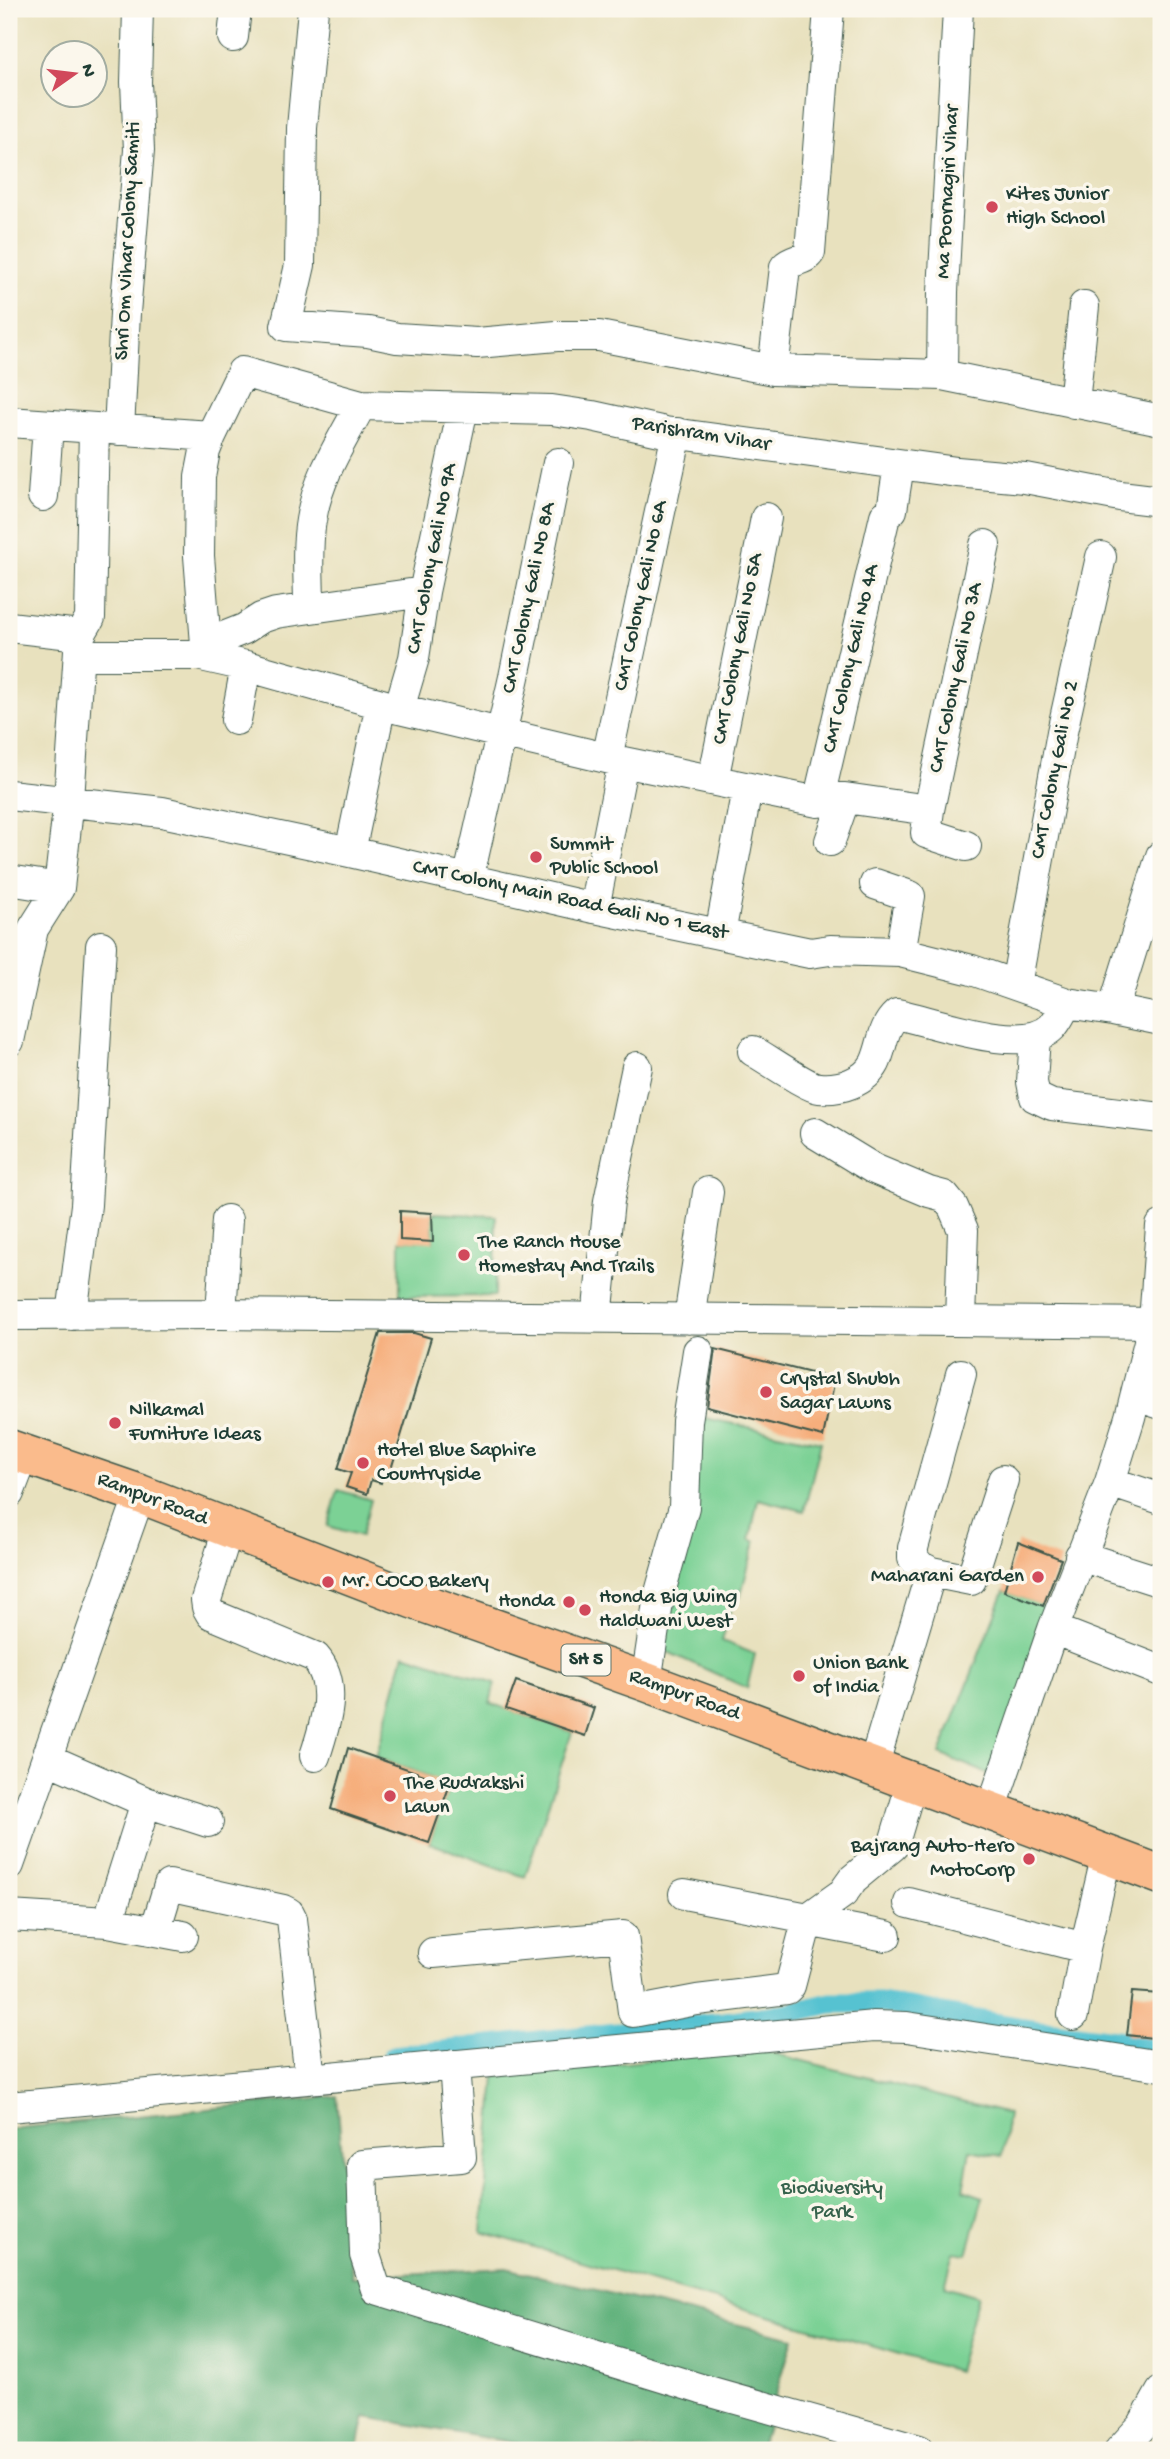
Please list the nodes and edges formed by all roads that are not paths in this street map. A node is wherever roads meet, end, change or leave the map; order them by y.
1 (138, 9) edge
2 (313, 9) edge
3 (829, 9) edge
4 (958, 9) edge
5 (1084, 306) dead end
6 (773, 370) junction
7 (942, 375) junction
8 (1074, 403) junction
9 (361, 405) junction
10 (463, 408) junction
11 (1161, 420) edge
12 (9, 422) edge
13 (48, 425) junction
14 (106, 430) junction
15 (677, 433) junction
16 (211, 436) junction
17 (558, 463) dead end
18 (899, 465) junction
19 (43, 496) dead end
20 (1161, 501) edge
21 (766, 518) dead end
22 (985, 545) dead end
23 (1101, 557) dead end
24 (424, 592) junction
25 (309, 608) junction
26 (9, 627) edge
27 (80, 645) junction
28 (202, 649) junction
29 (247, 666) junction
30 (390, 706) junction
31 (236, 720) dead end
32 (501, 732) junction
33 (615, 760) junction
34 (713, 780) junction
35 (747, 789) junction
36 (9, 795) edge
37 (69, 800) junction
38 (831, 800) junction
39 (929, 810) junction
40 (830, 841) dead end
41 (966, 846) dead end
42 (350, 852) junction
43 (1161, 856) edge
44 (9, 880) edge
45 (468, 880) junction
46 (875, 884) dead end
47 (59, 888) junction
48 (594, 908) junction
49 (720, 934) junction
50 (100, 946) dead end
51 (900, 952) junction
52 (1016, 985) junction
53 (14, 999) edge
54 (1067, 1003) junction
55 (1113, 1010) junction
56 (1161, 1020) edge
57 (1035, 1037) junction
58 (9, 1041) edge
59 (753, 1051) dead end
60 (637, 1067) dead end
61 (1161, 1118) edge
62 (815, 1133) dead end
63 (708, 1192) dead end
64 (227, 1220) dead end
65 (1161, 1226) edge
66 (73, 1305) junction
67 (221, 1308) junction
68 (598, 1311) junction
69 (690, 1312) junction
70 (960, 1314) junction
71 (9, 1315) edge
72 (1156, 1317) edge
73 (698, 1352) dead end
74 (961, 1374) dead end
75 (1149, 1400) edge
76 (16, 1451) edge
77 (1003, 1480) dead end
78 (1110, 1482) junction
79 (9, 1493) edge
80 (140, 1494) junction
81 (1161, 1499) edge
82 (228, 1529) junction
83 (1080, 1556) junction
84 (931, 1572) junction
85 (1161, 1582) edge
86 (1053, 1629) junction
87 (1161, 1671) edge
88 (646, 1682) junction
89 (314, 1756) dead end
90 (48, 1759) junction
91 (873, 1767) junction
92 (912, 1782) junction
93 (146, 1802) junction
94 (991, 1810) junction
95 (208, 1822) dead end
96 (1107, 1854) junction
97 (9, 1866) edge
98 (1161, 1875) edge
99 (684, 1894) dead end
100 (909, 1903) dead end
101 (9, 1916) edge
102 (808, 1920) junction
103 (108, 1922) junction
104 (886, 1936) dead end
105 (1085, 1948) junction
106 (433, 1953) dead end
107 (1073, 2015) dead end
108 (454, 2065) junction
109 (1161, 2066) edge
110 (309, 2069) junction
111 (9, 2107) edge
112 (1161, 2392) edge
113 (918, 2450) edge
114 (1120, 2450) edge

1 - 14 street, Shri Om Vihar Colony Samiti
2 - 6 street
3 - 6 street
4 - 7 street, Ma Poornagiri Vihar
5 - 8 street
6 - 7 street
7 - 8 street
8 - 11 street
9 - 10 street, Parishram Vihar
9 - 16 street, Parishram Vihar
9 - 25 street
10 - 15 street, Parishram Vihar
10 - 24 street, CMT Colony Gali No 9A
12 - 13 street
13 - 14 street
13 - 19 street
14 - 16 street
14 - 27 street, Shri Om Vihar Colony Samiti
15 - 18 street, Parishram Vihar
15 - 33 street, CMT Colony Gali No 6A
16 - 28 street
17 - 32 street, CMT Colony Gali No 8A
18 - 20 street, Parishram Vihar
18 - 38 street, CMT Colony Gali No 4A
21 - 34 street, CMT Colony Gali No 5A
22 - 39 street, CMT Colony Gali No 3A
23 - 52 street, CMT Colony Gali No 2
24 - 25 street
24 - 30 street, CMT Colony Gali No 9A
25 - 28 street
26 - 27 street
27 - 28 street
27 - 37 street, Shri Om Vihar Colony Samiti
28 - 29 street
29 - 30 street
29 - 31 street
30 - 32 street
30 - 42 street, CMT Colony Gali No 9A
32 - 33 street
32 - 45 street, CMT Colony Gali No 8A
33 - 34 street
33 - 48 street, CMT Colony Gali No 6A
34 - 35 street
35 - 38 street
35 - 49 street
36 - 37 street, CMT Colony Main Road Gali No 1 East
37 - 42 street, CMT Colony Main Road Gali No 1 East
37 - 47 street, Shri Om Vihar Colony Samiti
38 - 39 street
38 - 40 street, CMT Colony Gali No 4A
39 - 41 street
42 - 45 street, CMT Colony Main Road Gali No 1 East
43 - 55 street
44 - 47 street
45 - 48 street, CMT Colony Main Road Gali No 1 East
46 - 51 street
47 - 53 street
48 - 49 street, CMT Colony Main Road Gali No 1 East
49 - 51 street, CMT Colony Main Road Gali No 1 East
50 - 66 street
51 - 52 street, CMT Colony Main Road Gali No 1 East
52 - 54 street, CMT Colony Main Road Gali No 1 East
53 - 58 street
54 - 55 street, CMT Colony Main Road Gali No 1 East
54 - 57 street
55 - 56 street, CMT Colony Main Road Gali No 1 East
57 - 59 street
57 - 61 street
60 - 68 street
62 - 70 street
63 - 69 street
64 - 67 street
65 - 72 street
66 - 67 street
66 - 71 street
67 - 68 street
68 - 69 street
69 - 70 street
70 - 72 street
72 - 75 street
73 - 88 street
74 - 84 street
75 - 78 street
76 - 79 street
76 - 80 main road, Rampur Road / SH 5
77 - 84 street
78 - 81 street
78 - 83 street
80 - 82 main road, Rampur Road / SH 5
80 - 90 street
82 - 88 main road, Rampur Road / SH 5
82 - 89 street
83 - 85 street
83 - 86 street
84 - 91 street
86 - 87 street
86 - 94 street
88 - 91 main road, Rampur Road / SH 5
90 - 93 street
90 - 97 street
91 - 92 main road, Rampur Road / SH 5
92 - 94 main road, Rampur Road / SH 5
92 - 102 street
93 - 95 street
93 - 103 street
94 - 96 main road, Rampur Road / SH 5
96 - 98 main road, Rampur Road / SH 5
96 - 105 street
99 - 102 street
100 - 105 street
101 - 103 street
102 - 104 street
102 - 106 street
103 - 110 street
105 - 107 street
108 - 109 street
108 - 110 street
108 - 113 street
110 - 111 street
112 - 114 street

